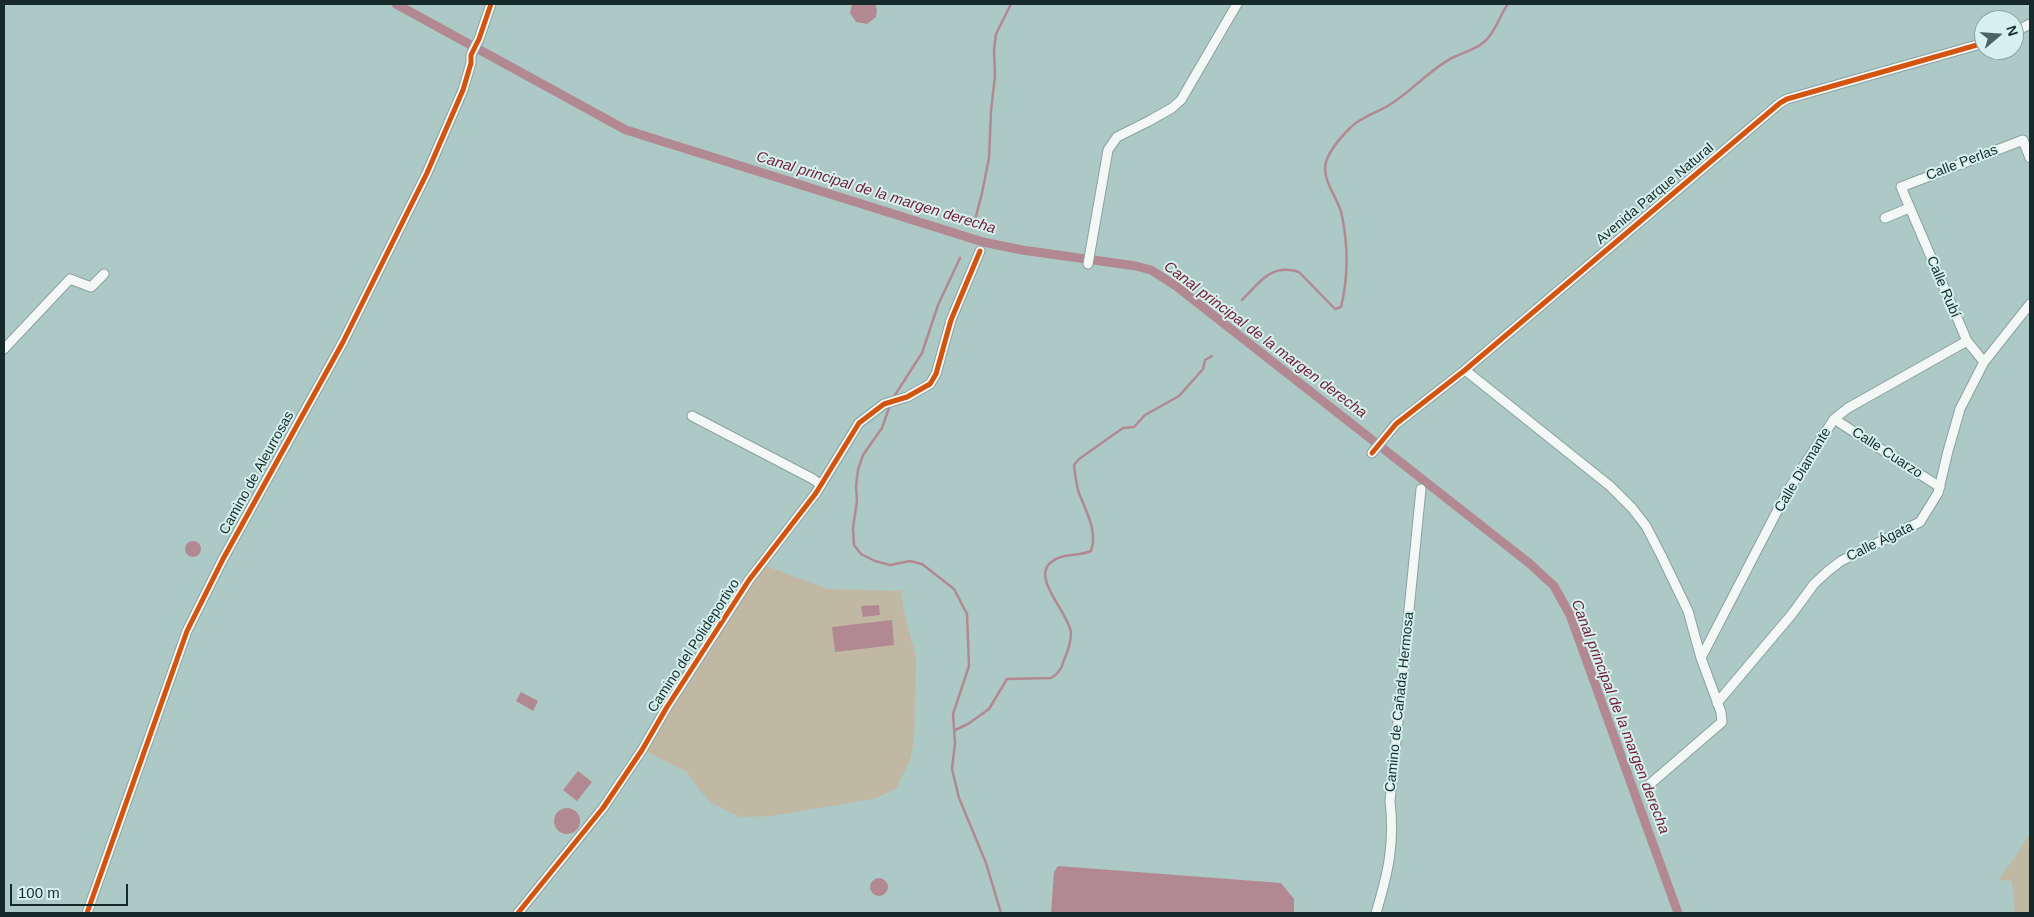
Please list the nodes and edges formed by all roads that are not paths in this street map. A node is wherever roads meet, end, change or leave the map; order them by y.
1 (491, 4) edge
2 (1237, 4) edge
3 (1974, 46) edge
4 (2030, 158) edge
5 (1901, 187) joint
6 (1909, 208) junction
7 (1885, 218) dead end
8 (980, 251) dead end
9 (1088, 264) dead end
10 (104, 274) dead end
11 (2030, 304) edge
12 (1967, 341) junction
13 (4, 349) edge
14 (1984, 362) junction
15 (1465, 370) junction
16 (692, 416) dead end
17 (1834, 419) junction
18 (1373, 452) dead end
19 (821, 485) junction
20 (1940, 487) junction
21 (1421, 489) dead end
22 (1701, 658) junction
23 (1717, 703) junction
24 (1650, 784) dead end
25 (87, 913) edge
26 (518, 913) edge
27 (1376, 913) edge

1 - 25 street, Camino de Aleurrosas
2 - 9 street
3 - 15 street, Avenida Parque Natural
4 - 5 street, Calle Perlas
5 - 6 street, Calle Rubí
6 - 7 street
6 - 12 street, Calle Rubí
8 - 19 street, Camino del Polideportivo
10 - 13 street
11 - 14 street, Calle Ágata
12 - 14 street, Calle Rubí
12 - 17 street, Calle Diamante
14 - 20 street, Calle Ágata
15 - 18 street, Avenida Parque Natural
15 - 22 street
16 - 19 street
17 - 20 street, Calle Cuarzo
17 - 22 street, Calle Diamante
19 - 26 street, Camino del Polideportivo
20 - 23 street, Calle Ágata
21 - 27 street, Camino de Cañada Hermosa
22 - 23 street
23 - 24 street

